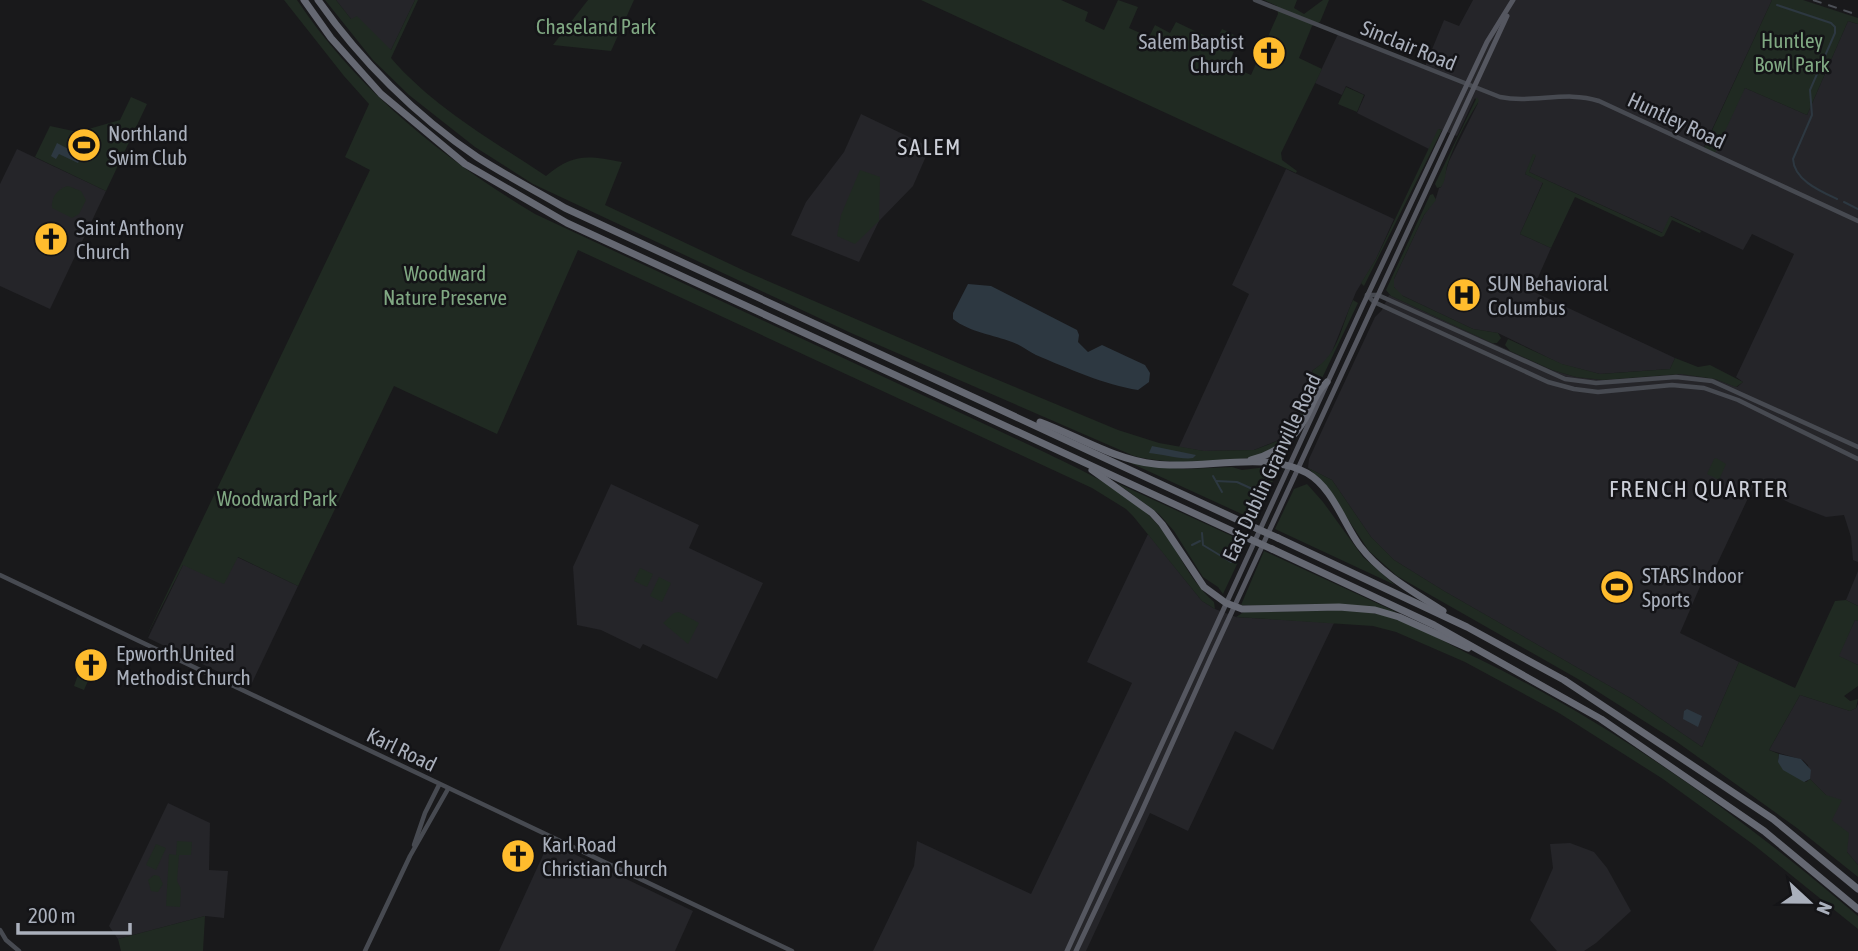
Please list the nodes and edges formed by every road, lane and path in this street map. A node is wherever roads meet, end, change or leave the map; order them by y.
1 (304, 0) edge
2 (318, 0) edge
3 (1255, 0) edge
4 (1514, 0) edge
5 (1466, 85) junction
6 (1475, 88) junction
7 (1858, 221) edge
8 (1367, 295) junction
9 (1378, 295) junction
10 (1374, 302) junction
11 (1327, 382) junction
12 (996, 406) junction
13 (1858, 447) edge
14 (1071, 457) junction
15 (1858, 459) edge
16 (1240, 463) junction
17 (1289, 465) junction
18 (1298, 469) junction
19 (0, 575) edge
20 (1226, 603) junction
21 (1234, 607) junction
22 (1467, 627) junction
23 (1488, 654) junction
24 (439, 785) junction
25 (448, 789) junction
26 (410, 856) junction
27 (1858, 888) edge
28 (1858, 909) edge
29 (0, 930) edge
30 (19, 951) edge
31 (365, 951) edge
32 (792, 951) edge
33 (1067, 951) edge
34 (1076, 951) edge

1 - 14 highway
2 - 12 highway
3 - 5 main road, Sinclair Road
4 - 5 main road, East Dublin Granville Road
4 - 6 main road, East Dublin Granville Road
5 - 6 main road, Sinclair Road
5 - 8 main road, East Dublin Granville Road
6 - 7 main road, Huntley Road
6 - 9 main road, East Dublin Granville Road
8 - 9 main road
8 - 10 main road
8 - 11 main road, East Dublin Granville Road
9 - 10 main road, East Dublin Granville Road
9 - 13 main road
10 - 15 main road
10 - 18 main road, East Dublin Granville Road
11 - 16 highway
11 - 17 main road, East Dublin Granville Road
12 - 16 highway
12 - 22 highway, bridge
14 - 20 highway
14 - 23 highway, bridge
16 - 17 highway
17 - 18 highway
17 - 20 main road, East Dublin Granville Road
18 - 21 main road, East Dublin Granville Road
18 - 22 highway
19 - 24 main road, Karl Road
20 - 21 highway
20 - 33 main road, East Dublin Granville Road
21 - 23 highway
21 - 34 main road, East Dublin Granville Road
22 - 27 highway
23 - 28 highway
24 - 25 main road, Karl Road
24 - 26 main road
25 - 26 main road
25 - 32 main road, Karl Road
26 - 31 main road
29 - 30 main road

